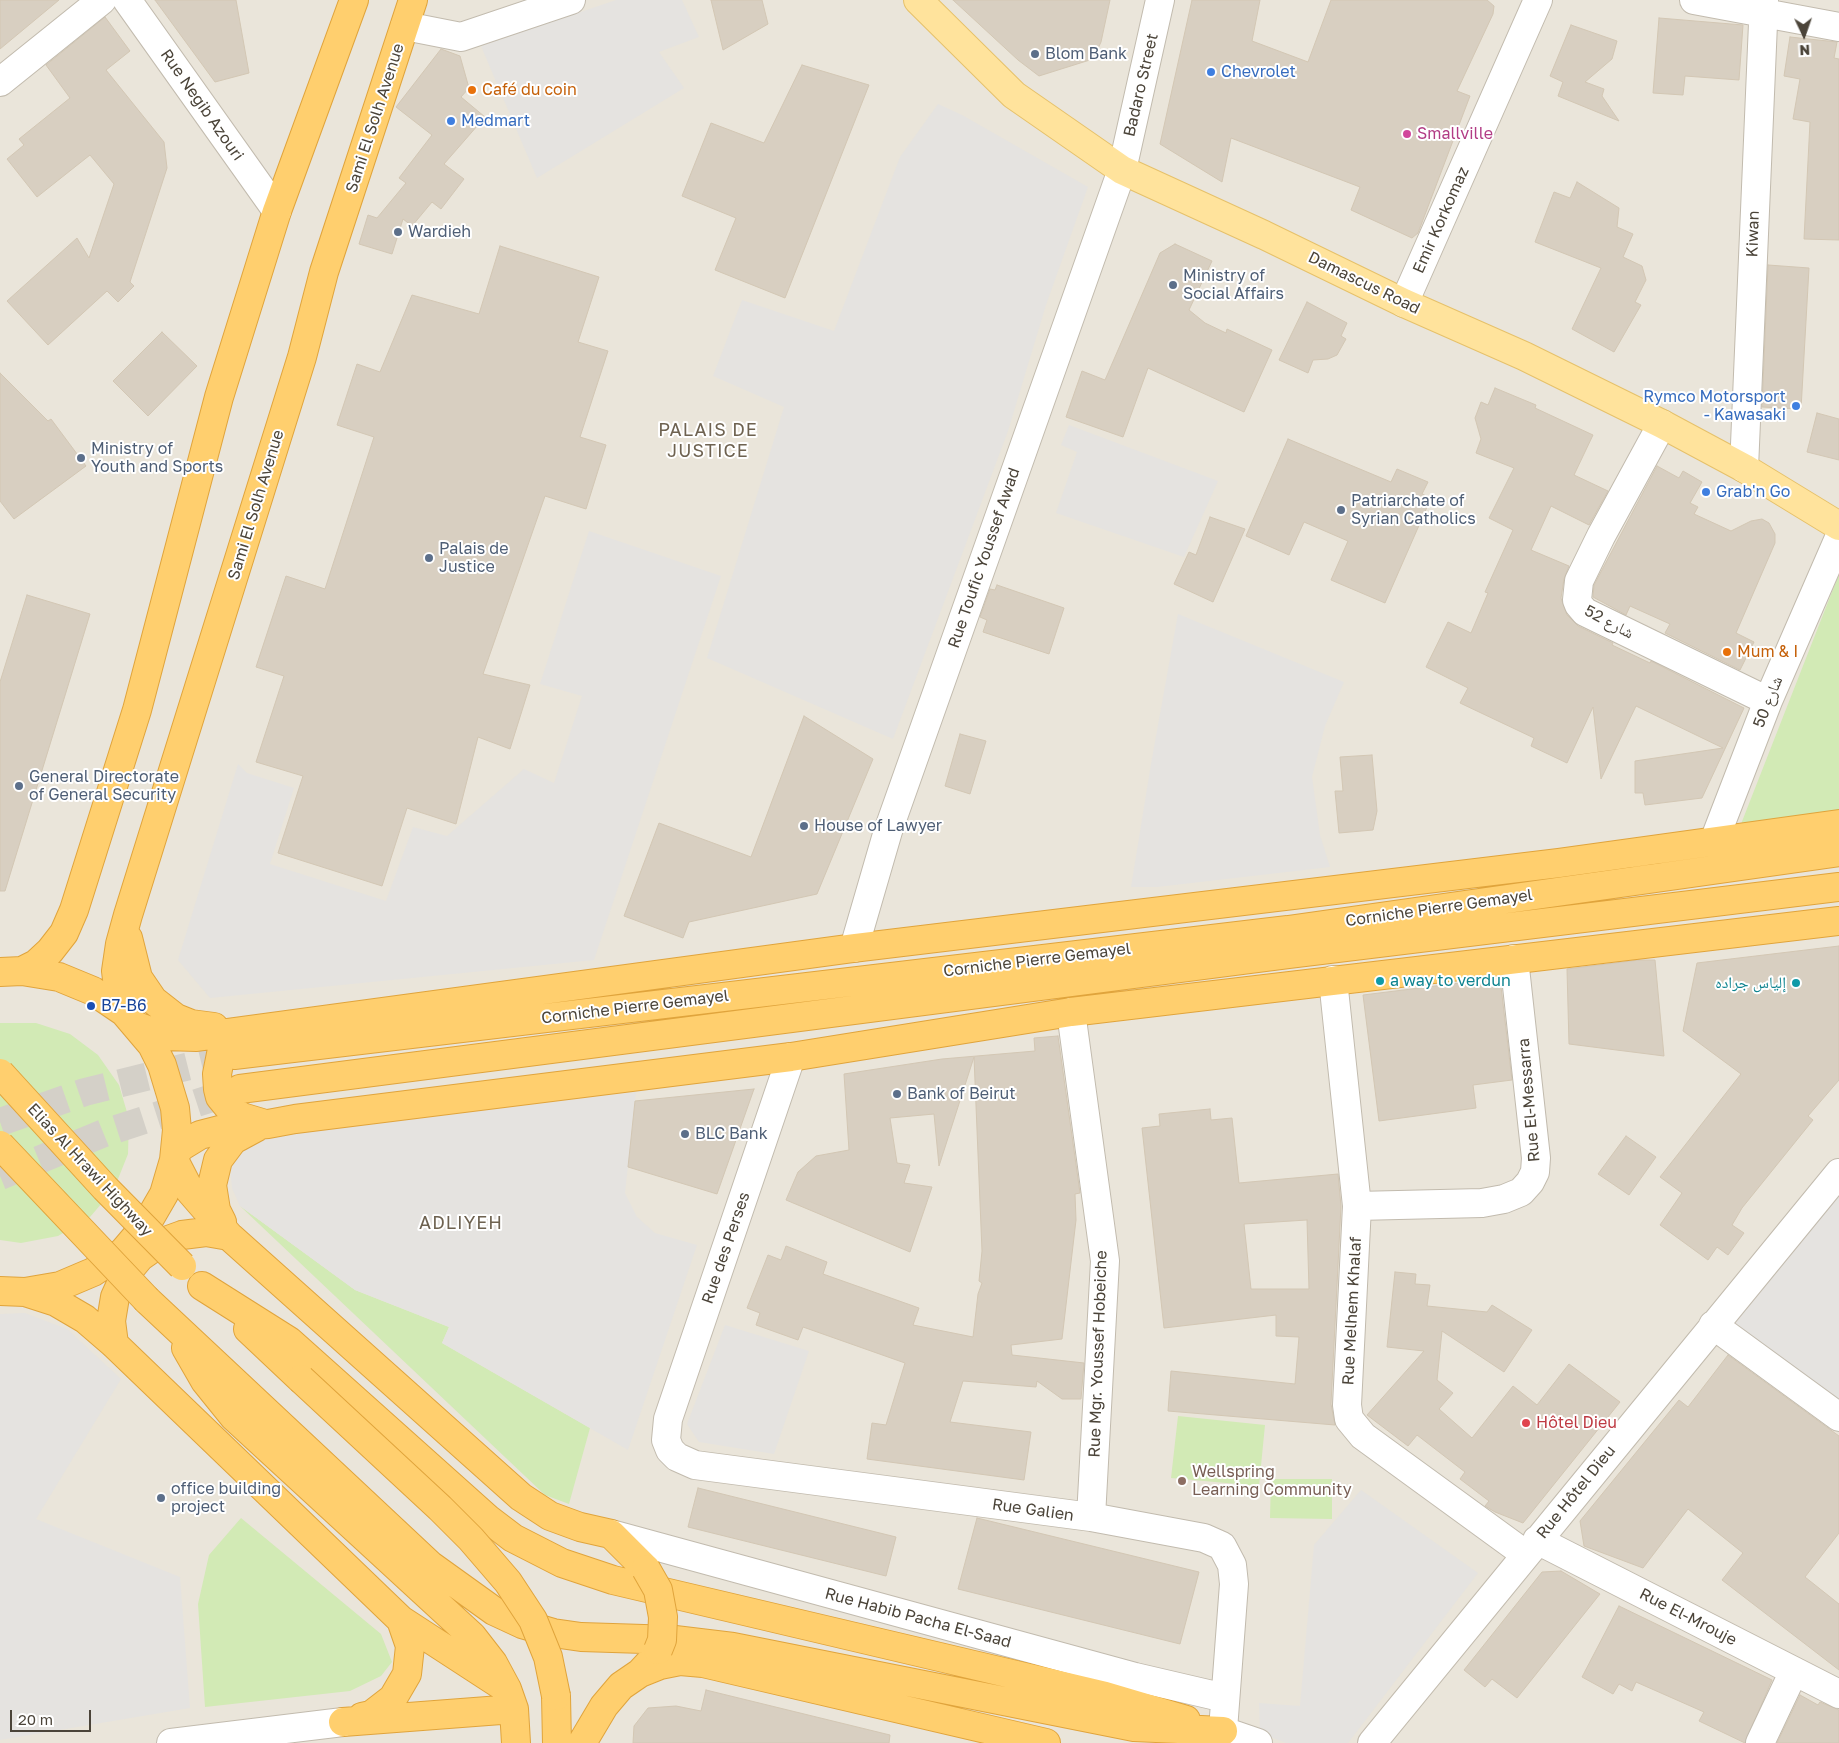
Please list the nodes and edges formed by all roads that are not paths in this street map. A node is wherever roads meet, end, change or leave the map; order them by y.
1 (102, 0) edge
2 (127, 0) edge
3 (354, 0) edge
4 (413, 0) edge
5 (571, 0) edge
6 (918, 0) edge
7 (1160, 0) edge
8 (1538, 0) edge
9 (1694, 0) edge
10 (1763, 6) edge
11 (405, 26) junction
12 (1839, 27) edge
13 (0, 82) edge
14 (1122, 170) junction
15 (277, 210) junction
16 (1404, 303) junction
17 (1662, 424) junction
18 (1744, 468) junction
19 (1839, 526) edge
20 (1839, 538) edge
21 (1768, 701) junction
22 (1839, 824) edge
23 (1714, 841) junction
24 (1839, 852) edge
25 (1559, 863) junction
26 (1839, 887) edge
27 (128, 915) junction
28 (1839, 921) edge
29 (1039, 925) junction
30 (1288, 942) junction
31 (854, 948) junction
32 (1514, 959) junction
33 (11, 971) edge
34 (1333, 980) junction
35 (1071, 1012) junction
36 (131, 1020) junction
37 (252, 1029) junction
38 (234, 1055) tunnel mouth
39 (791, 1057) junction
40 (0, 1073) edge
41 (240, 1090) tunnel mouth
42 (268, 1124) junction
43 (0, 1145) edge
44 (175, 1156) junction
45 (1839, 1173) edge
46 (1357, 1206) junction
47 (229, 1236) junction
48 (202, 1286) junction
49 (12, 1291) edge
50 (173, 1324) junction
51 (1713, 1325) junction
52 (114, 1344) junction
53 (1839, 1417) edge
54 (666, 1440) joint
55 (1091, 1517) junction
56 (612, 1534) junction
57 (1531, 1547) junction
58 (401, 1620) junction
59 (1794, 1671) junction
60 (640, 1673) junction
61 (1839, 1694) edge
62 (1225, 1698) junction
63 (511, 1699) junction
64 (343, 1722) junction
65 (287, 1736) edge
66 (1222, 1737) edge
67 (171, 1743) edge
68 (516, 1743) edge
69 (557, 1743) edge
70 (582, 1743) edge
71 (1046, 1743) edge
72 (1258, 1743) edge
73 (1372, 1743) edge
74 (1760, 1743) edge

1 - 13 street
2 - 15 street, Rue Negib Azouri
3 - 15 highway
4 - 11 highway, Sami El Solh Avenue
5 - 11 street
6 - 14 main road, Damascus Road
7 - 14 street, Badaro Street
8 - 16 street, Emir Korkomaz
9 - 10 street
10 - 12 street
10 - 18 street, Kiwan
11 - 27 highway, Sami El Solh Avenue
14 - 16 main road, Damascus Road
14 - 31 street, Rue Toufic Youssef Awad
15 - 33 highway
16 - 17 main road, Damascus Road
17 - 18 main road, Damascus Road
17 - 21 street, شارع 52
18 - 19 main road, Damascus Road
20 - 21 street, شارع 50
21 - 23 street, شارع 50
22 - 23 highway
23 - 25 highway
24 - 30 highway, Corniche Pierre Gemayel
25 - 29 highway
25 - 30 highway
26 - 30 highway, Corniche Pierre Gemayel
27 - 36 highway, Sami El Solh Avenue
27 - 37 highway
28 - 32 highway
29 - 30 highway
29 - 31 highway
30 - 32 highway
30 - 35 highway
30 - 38 highway, Corniche Pierre Gemayel
30 - 41 highway, Corniche Pierre Gemayel
31 - 37 highway
32 - 34 highway
32 - 46 street, Rue El-Messarra
33 - 36 highway
34 - 35 highway
34 - 46 street, Rue Melhem Khalaf
35 - 39 highway
35 - 55 street, Rue Mgr. Youssef Hobeiche
36 - 37 highway
36 - 44 highway
37 - 42 highway
39 - 42 highway
39 - 54 street, Rue des Perses
40 - 48 highway, Elias Al Hrawi Highway, bridge
42 - 44 highway
42 - 47 highway
43 - 50 highway, bridge
44 - 47 highway
44 - 49 highway
45 - 51 street, Rue Hôtel Dieu
46 - 57 street, Rue Melhem Khalaf
47 - 52 highway
47 - 56 highway
48 - 66 highway
48 - 69 highway, bridge
49 - 52 highway
50 - 63 highway
50 - 66 highway
51 - 53 street
51 - 57 street, Rue Hôtel Dieu
52 - 58 highway
54 - 55 street, Rue Galien
55 - 62 street, Rue Galien
56 - 60 highway, bridge
56 - 62 street, Rue Habib Pacha El-Saad
57 - 59 street, Rue El-Mrouje
57 - 73 street, Rue Hôtel Dieu
58 - 63 highway
58 - 64 highway
59 - 61 street, Rue El-Mrouje
59 - 74 street
60 - 70 highway
60 - 71 highway
62 - 66 street, Rue Galien
63 - 64 highway
63 - 68 highway
64 - 65 street
65 - 67 street
66 - 72 street

